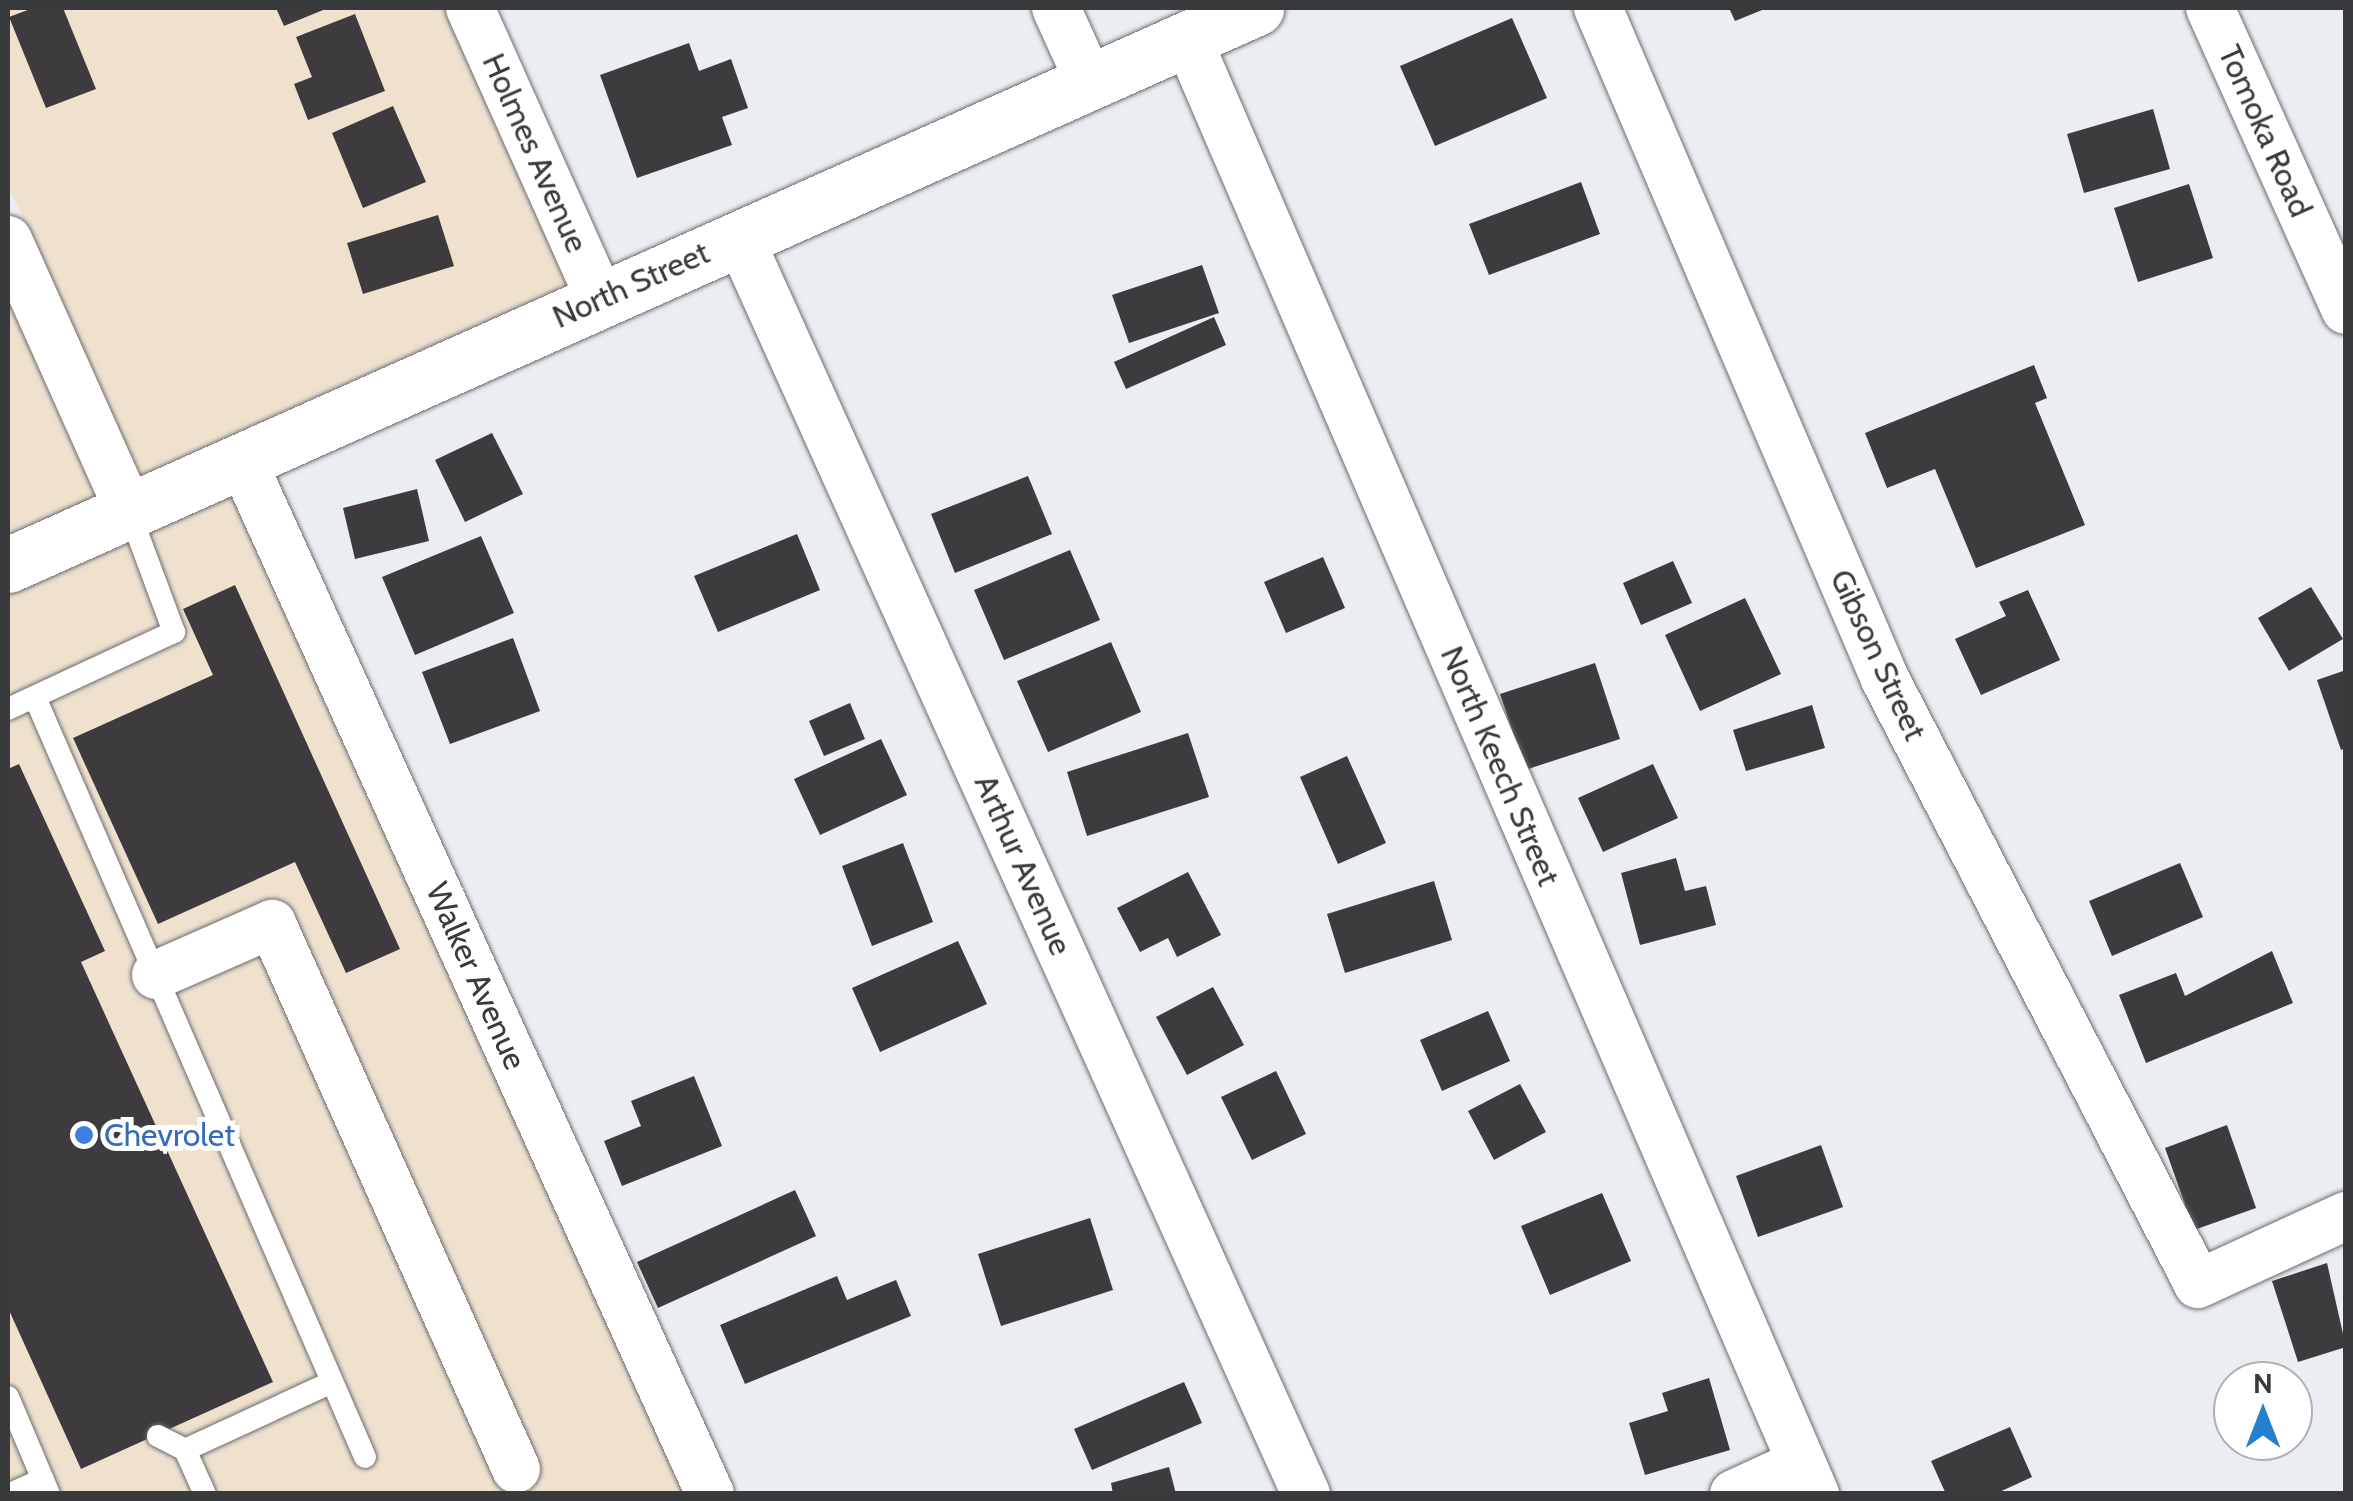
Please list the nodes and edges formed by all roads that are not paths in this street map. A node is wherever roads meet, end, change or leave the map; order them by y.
1 (470, 8) edge
2 (1056, 8) edge
3 (1256, 8) edge
4 (1598, 8) edge
5 (2210, 8) edge
6 (1187, 38) junction
7 (1090, 82) junction
8 (739, 237) junction
9 (13, 266) edge
10 (600, 298) junction
11 (2346, 310) edge
12 (241, 458) junction
13 (128, 508) junction
14 (8, 565) edge
15 (36, 702) junction
16 (9, 713) edge
17 (156, 975) junction
18 (2346, 1216) edge
19 (332, 1382) junction
20 (8, 1398) edge
21 (158, 1436) dead end
22 (185, 1450) junction
23 (365, 1458) dead end
24 (1808, 1478) edge
25 (513, 1481) edge
26 (46, 1486) edge
27 (10, 1494) edge
28 (205, 1494) edge
29 (710, 1494) edge
30 (1306, 1494) edge
31 (1734, 1494) edge

1 - 10 street, Holmes Avenue
2 - 7 street
3 - 6 street, North Street
4 - 18 street, Gibson Street
5 - 11 street, Tomoka Road
6 - 7 street, North Street
6 - 24 street, North Keech Street
7 - 8 street, North Street
8 - 10 street, North Street
8 - 30 street, Arthur Avenue
9 - 13 street
10 - 12 street, North Street
12 - 13 street, North Street
12 - 29 street, Walker Avenue
13 - 14 street, North Street
13 - 15 lane
15 - 16 lane
15 - 17 lane
17 - 19 lane
17 - 25 street
19 - 22 lane
19 - 23 lane
20 - 26 lane
21 - 22 lane
22 - 28 lane
24 - 31 street
26 - 27 lane

